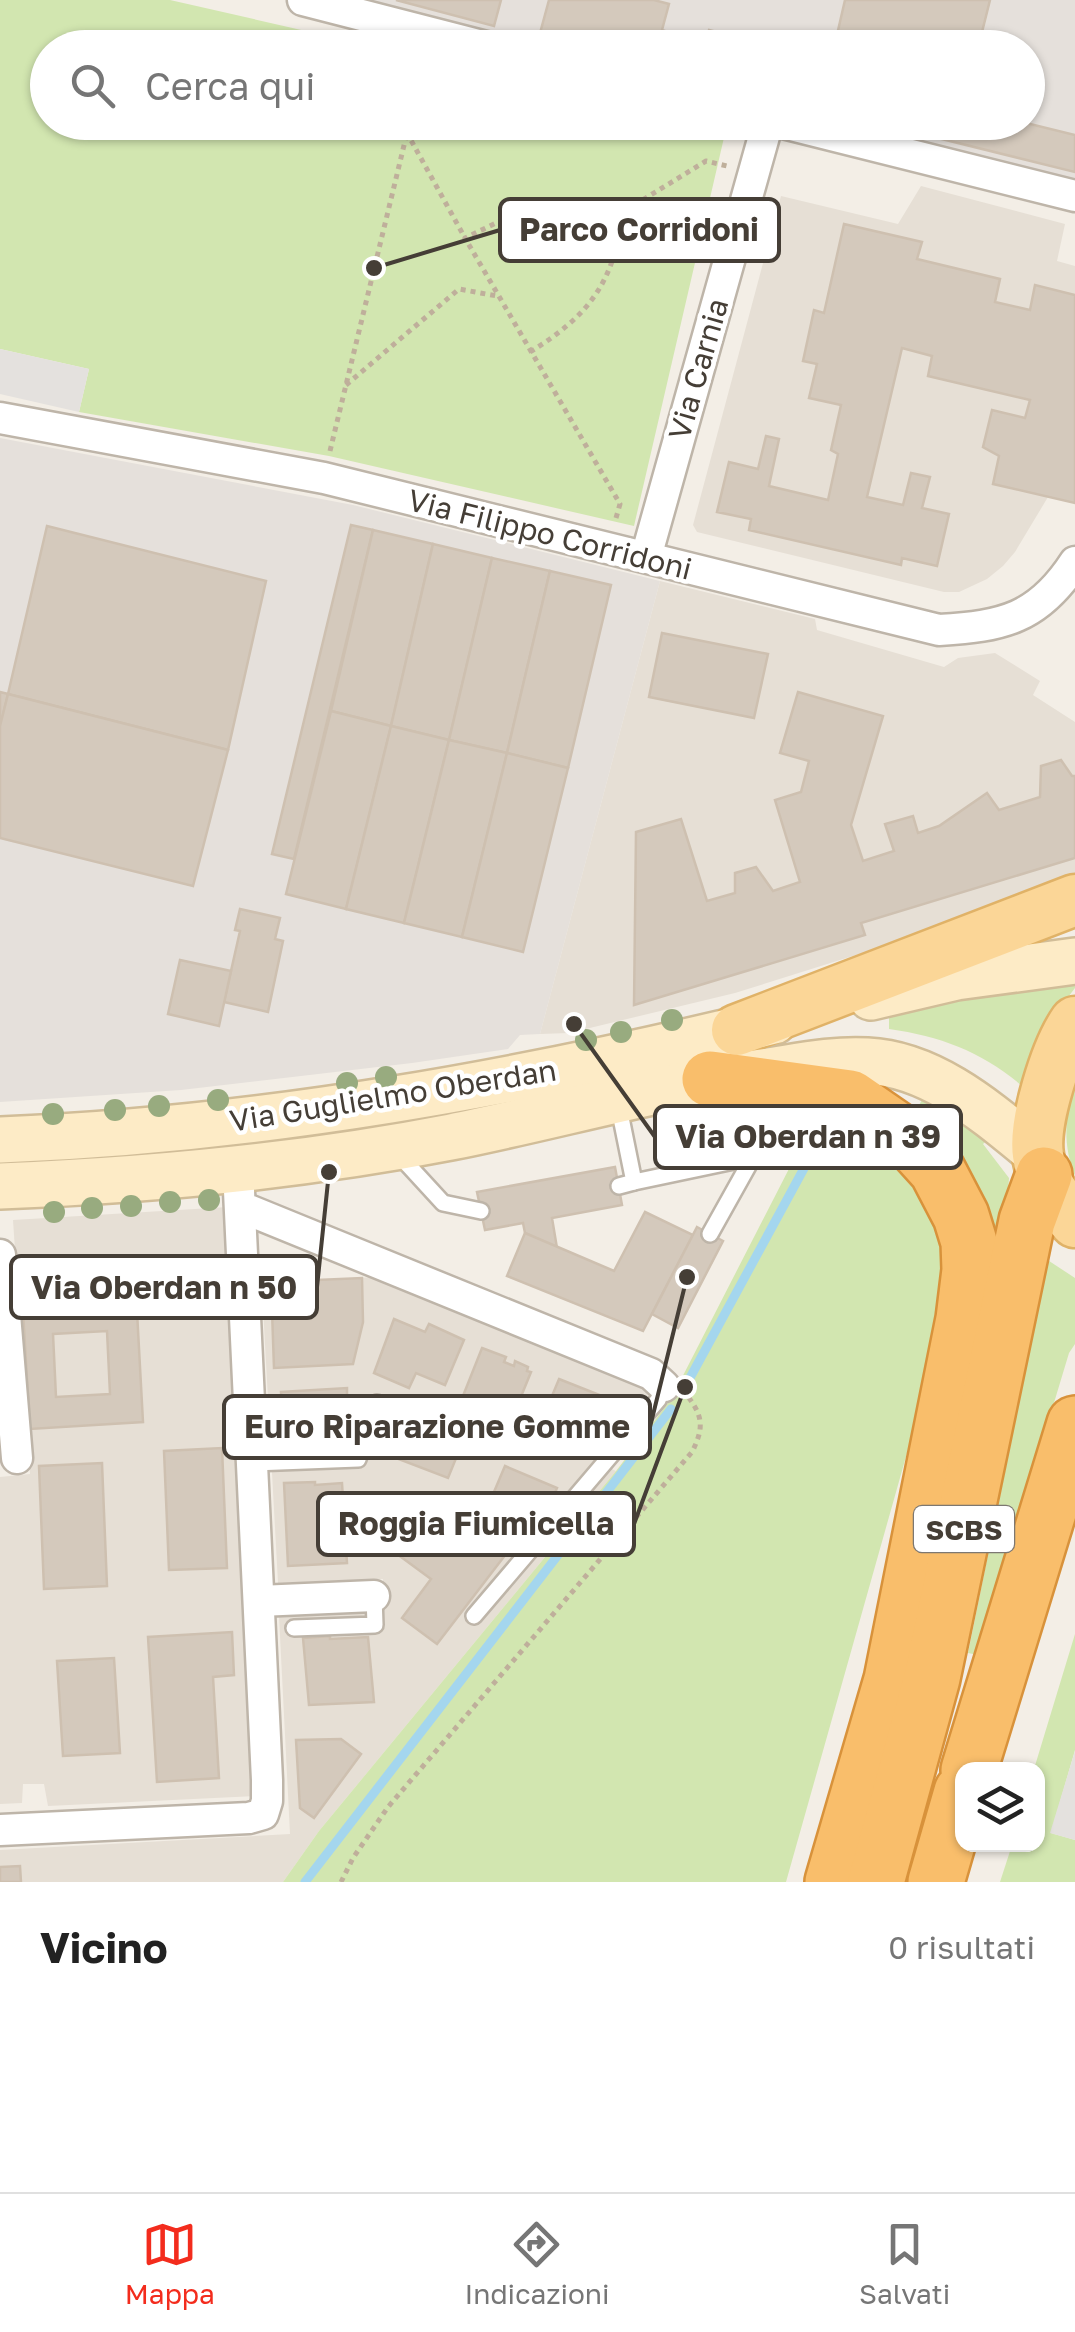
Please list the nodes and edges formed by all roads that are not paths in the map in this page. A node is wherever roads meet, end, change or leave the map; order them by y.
1 (302, 0) edge
2 (420, 30) edge
3 (763, 140) edge
4 (851, 140) edge
5 (1075, 196) edge
6 (0, 418) edge
7 (646, 558) junction
8 (1075, 562) edge
9 (1075, 900) edge
10 (1075, 960) edge
11 (1075, 1022) edge
12 (737, 1030) junction
13 (710, 1079) junction
14 (617, 1100) junction
15 (105, 1134) junction
16 (0, 1140) edge
17 (392, 1148) junction
18 (1040, 1164) junction
19 (246, 1181) junction
20 (0, 1186) edge
21 (481, 1211) dead end
22 (1075, 1222) edge
23 (710, 1234) dead end
24 (0, 1255) edge
25 (664, 1386) joint
26 (377, 1404) dead end
27 (1075, 1424) edge
28 (17, 1458) dead end
29 (252, 1463) junction
30 (1075, 1539) edge
31 (374, 1596) joint
32 (258, 1601) junction
33 (474, 1616) dead end
34 (294, 1628) dead end
35 (971, 1762) edge
36 (1008, 1762) edge
37 (955, 1816) edge
38 (0, 1830) edge
39 (982, 1852) edge
40 (833, 1882) edge
41 (876, 1882) edge
42 (936, 1882) edge
43 (973, 1882) edge

1 - 2 street
3 - 7 street, Via Carnia
4 - 5 street
6 - 7 street, Via Filippo Corridoni
7 - 8 street, Via Filippo Corridoni
9 - 12 main road
10 - 12 main road, Via Guglielmo Oberdan
11 - 18 main road
12 - 15 main road, Via Guglielmo Oberdan
13 - 14 main road, Via Guglielmo Oberdan
13 - 18 main road, Via Guglielmo Oberdan
13 - 40 highway
14 - 17 main road, Via Guglielmo Oberdan
14 - 23 lane
15 - 16 main road, Via Guglielmo Oberdan
15 - 19 main road
17 - 19 main road, Via Guglielmo Oberdan
17 - 21 lane
18 - 22 main road
18 - 41 highway, SCBS
19 - 20 main road, Via Guglielmo Oberdan
19 - 25 street, Via Guglielmo Oberdan
19 - 29 street
24 - 28 street
25 - 33 lane
26 - 29 lane
27 - 35 highway, SCBS
29 - 32 street
30 - 36 highway
31 - 32 street
31 - 34 lane
32 - 38 street
37 - 42 highway
39 - 43 highway

